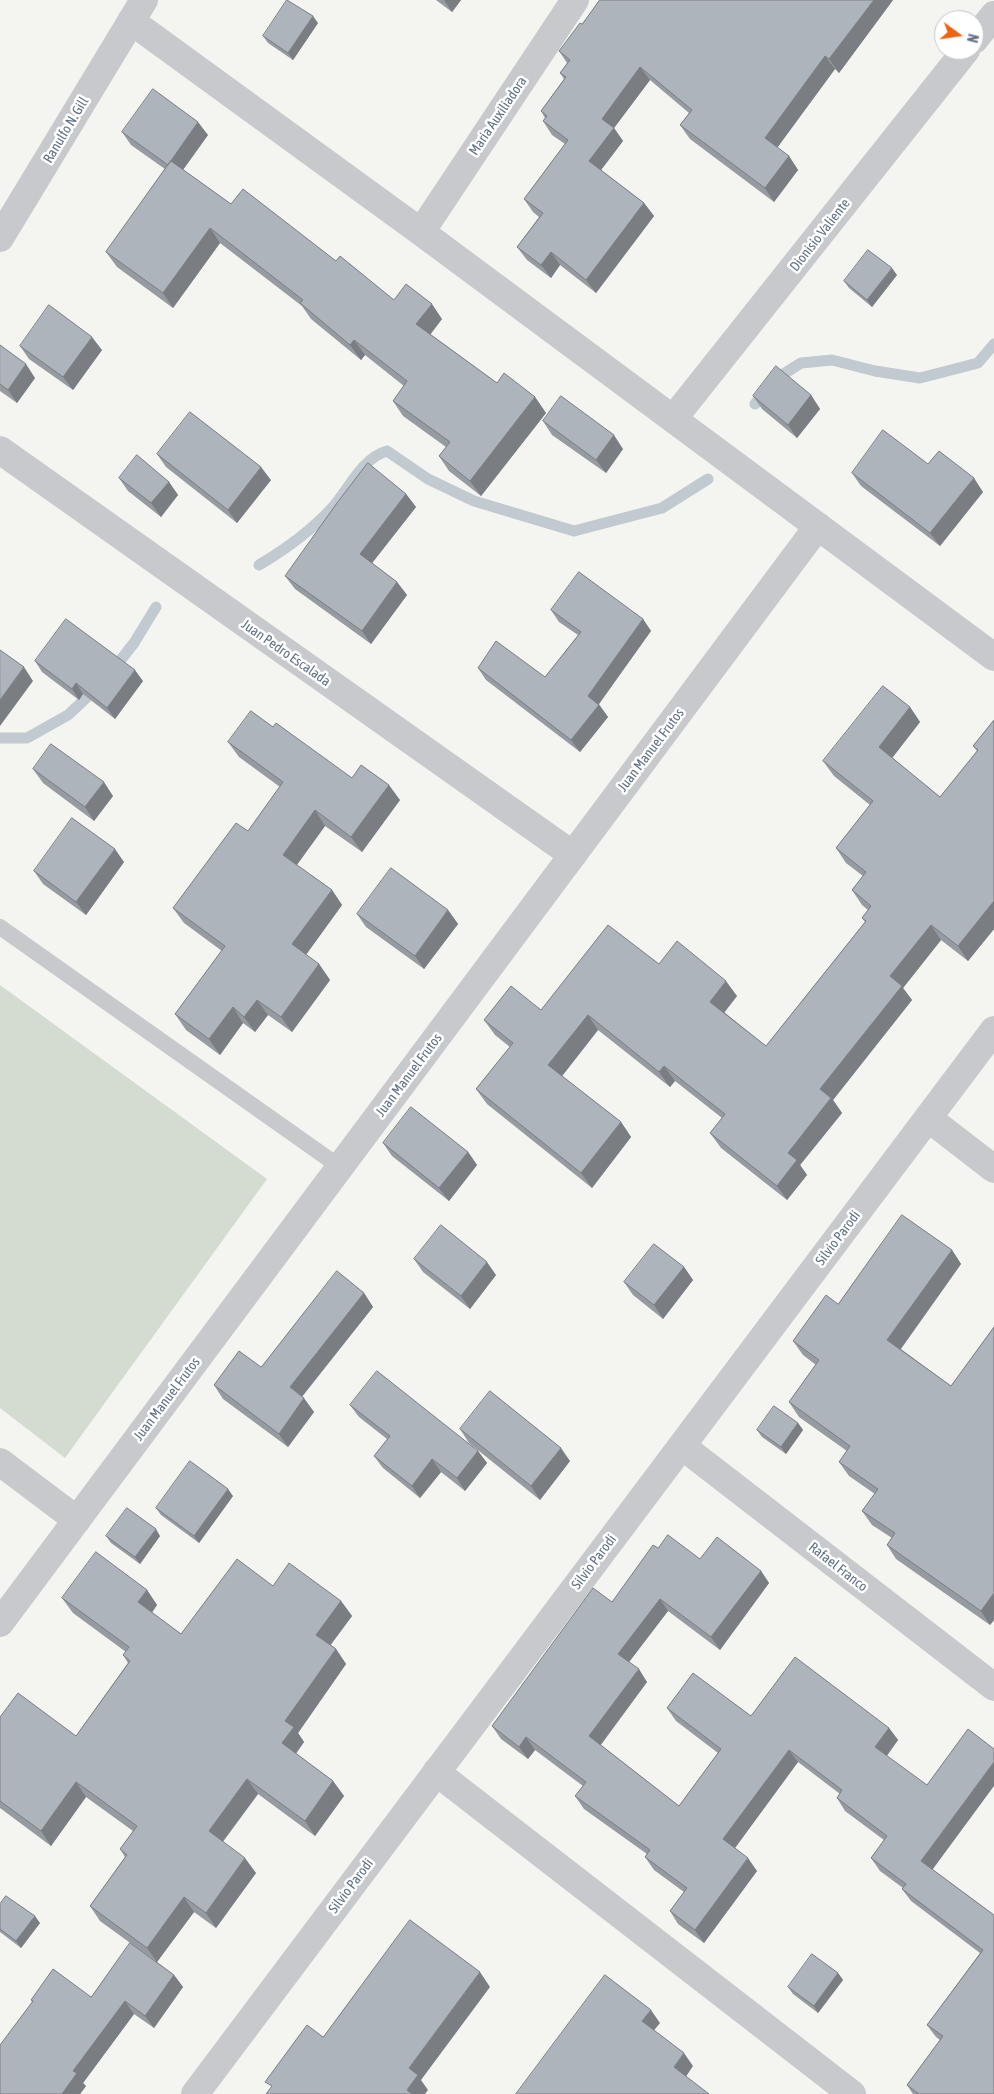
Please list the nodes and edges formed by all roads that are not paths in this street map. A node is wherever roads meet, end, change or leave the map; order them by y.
1 (575, 0) edge
2 (138, 11) edge
3 (994, 15) edge
4 (984, 28) edge
5 (958, 60) edge
6 (421, 232) junction
7 (0, 238) edge
8 (673, 419) junction
9 (0, 450) edge
10 (818, 526) junction
11 (994, 657) edge
12 (573, 855) junction
13 (0, 927) edge
14 (994, 1030) edge
15 (928, 1118) junction
16 (340, 1167) junction
17 (994, 1169) edge
18 (682, 1446) junction
19 (0, 1462) edge
20 (77, 1520) junction
21 (0, 1623) edge
22 (994, 1687) edge
23 (436, 1772) junction
24 (195, 2094) edge
25 (852, 2094) edge

1 - 6 street, Maria Auxiliadora
2 - 6 street
2 - 7 street, Ranulfo N. Gill
3 - 4 street
5 - 8 street, Dionisio Valiente
6 - 8 street
8 - 10 street
9 - 12 street, Juan Pedro Escalada
10 - 11 street
10 - 12 street, Juan Manuel Frutos
12 - 16 street, Juan Manuel Frutos
13 - 16 lane
14 - 15 street, Silvio Parodi
15 - 17 street
15 - 18 street, Silvio Parodi
16 - 20 street, Juan Manuel Frutos
18 - 22 street, Rafael Franco
18 - 23 street, Silvio Parodi
19 - 20 street
20 - 21 street, Juan Manuel Frutos
23 - 24 street, Silvio Parodi
23 - 25 street

